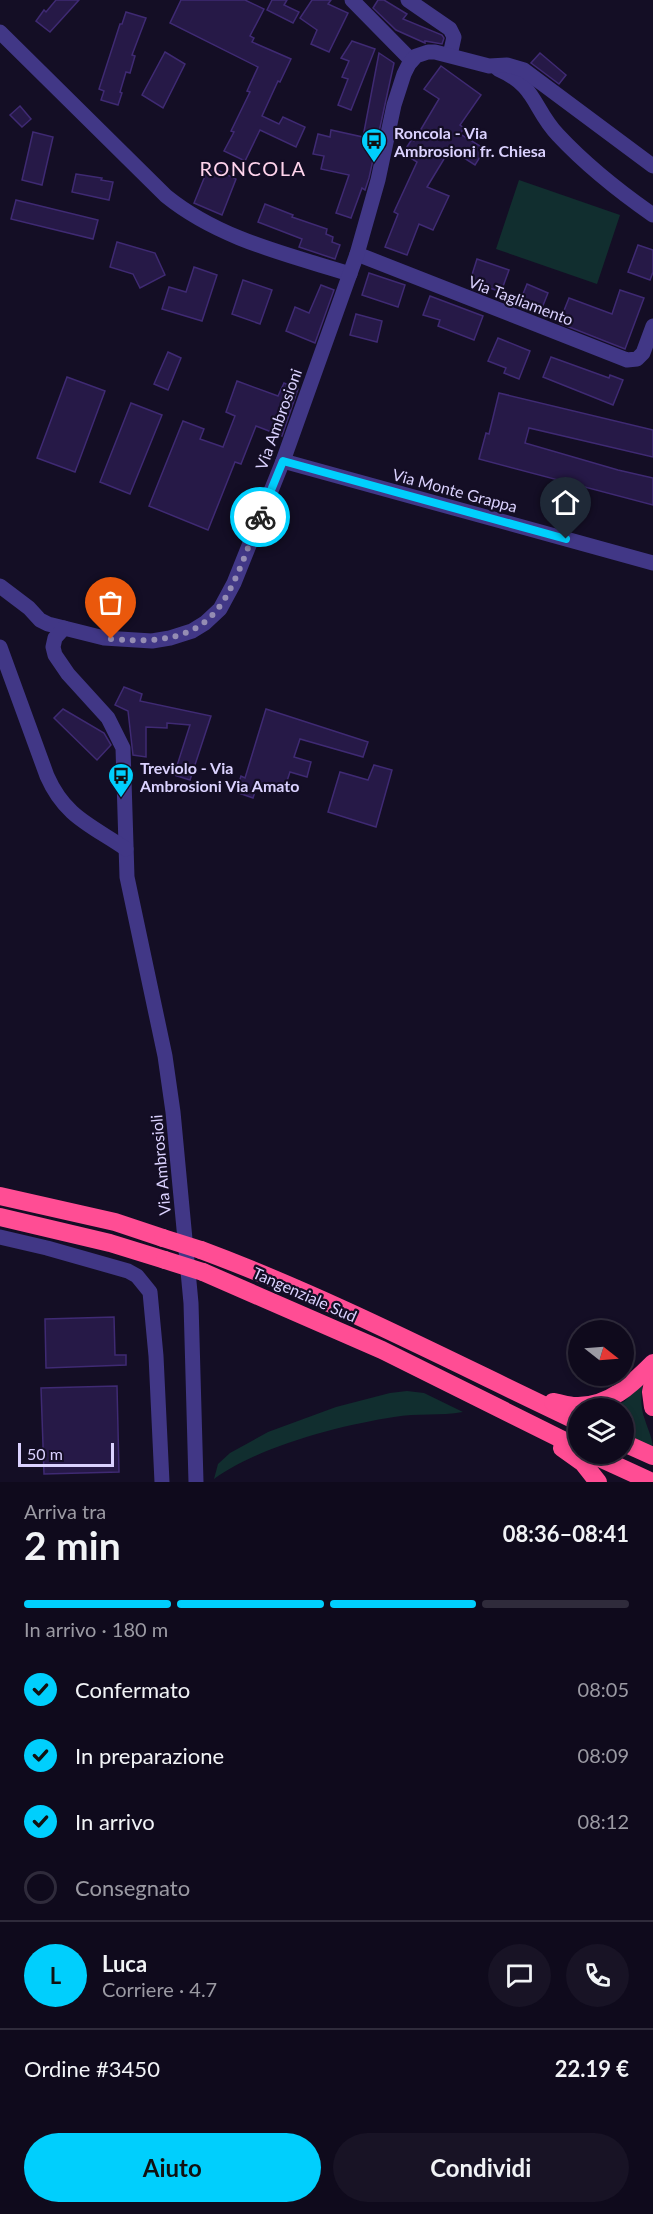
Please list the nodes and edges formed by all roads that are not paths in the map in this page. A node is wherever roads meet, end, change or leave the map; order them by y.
1 (408, 0) edge
2 (353, 1) edge
3 (0, 32) edge
4 (450, 55) junction
5 (411, 60) junction
6 (489, 66) junction
7 (653, 166) edge
8 (653, 215) edge
9 (357, 255) junction
10 (350, 274) junction
11 (653, 326) edge
12 (283, 461) junction
13 (653, 563) edge
14 (0, 587) edge
15 (18, 601) junction
16 (0, 603) edge
17 (64, 628) junction
18 (0, 646) edge
19 (126, 849) junction
20 (0, 1196) edge
21 (0, 1217) edge
22 (0, 1237) edge
23 (653, 1362) edge
24 (653, 1382) edge
25 (527, 1397) junction
26 (653, 1407) edge
27 (568, 1417) edge
28 (528, 1424) junction
29 (568, 1443) edge
30 (634, 1447) edge
31 (653, 1456) edge
32 (613, 1464) edge
33 (162, 1482) edge
34 (196, 1482) edge
35 (598, 1482) edge
36 (652, 1482) edge

1 - 4 street
2 - 5 street
3 - 10 street
4 - 5 street
4 - 6 street
5 - 9 street, Via Ambrosioni
6 - 7 street
6 - 8 street
9 - 10 street, Via Ambrosioni
9 - 11 street, Via Tagliamento
10 - 12 street, Via Ambrosioni
12 - 13 street, Via Monte Grappa
12 - 17 street, Via Ambrosioni
14 - 15 street, Via Ambrosioni
14 - 16 street
15 - 16 street
15 - 17 street, Via Ambrosioni
17 - 19 street, Via Ambrosioli
18 - 19 street
19 - 34 street, Via Ambrosioli
20 - 25 highway, Tangenziale Sud, bridge
21 - 28 highway, Tangenziale Sud, bridge
22 - 33 street
23 - 25 highway
24 - 26 highway
25 - 27 highway, Tangenziale Sud
28 - 29 highway, Tangenziale Sud
28 - 35 highway
30 - 31 highway
32 - 36 highway

